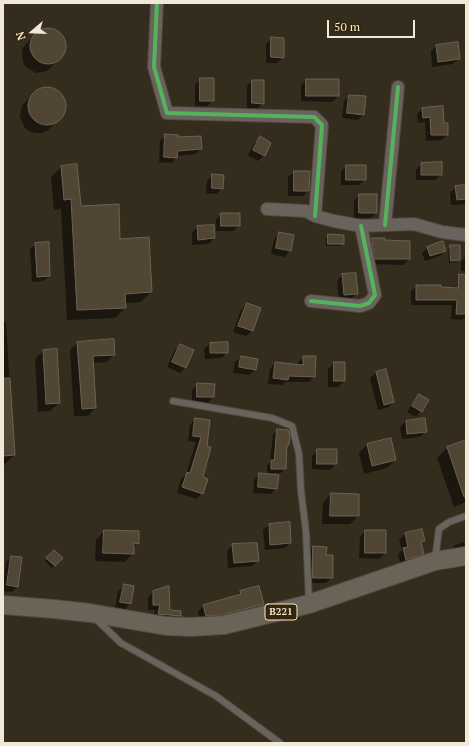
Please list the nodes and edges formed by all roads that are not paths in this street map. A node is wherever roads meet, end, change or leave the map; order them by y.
1 (157, 3) edge
2 (398, 87) dead end
3 (267, 209) dead end
4 (315, 216) junction
5 (385, 225) junction
6 (361, 226) junction
7 (466, 235) edge
8 (311, 301) dead end
9 (173, 401) dead end
10 (466, 516) edge
11 (466, 556) edge
12 (435, 562) junction
13 (309, 604) junction
14 (3, 605) edge
15 (90, 613) junction
16 (280, 743) edge

1 - 4 street
2 - 5 street
3 - 4 street
4 - 6 street
5 - 6 street
5 - 7 street
6 - 8 street
9 - 13 lane
10 - 12 lane
11 - 12 main road, B221
12 - 13 main road, B221
13 - 15 main road, B221
14 - 15 main road, B221
15 - 16 lane

